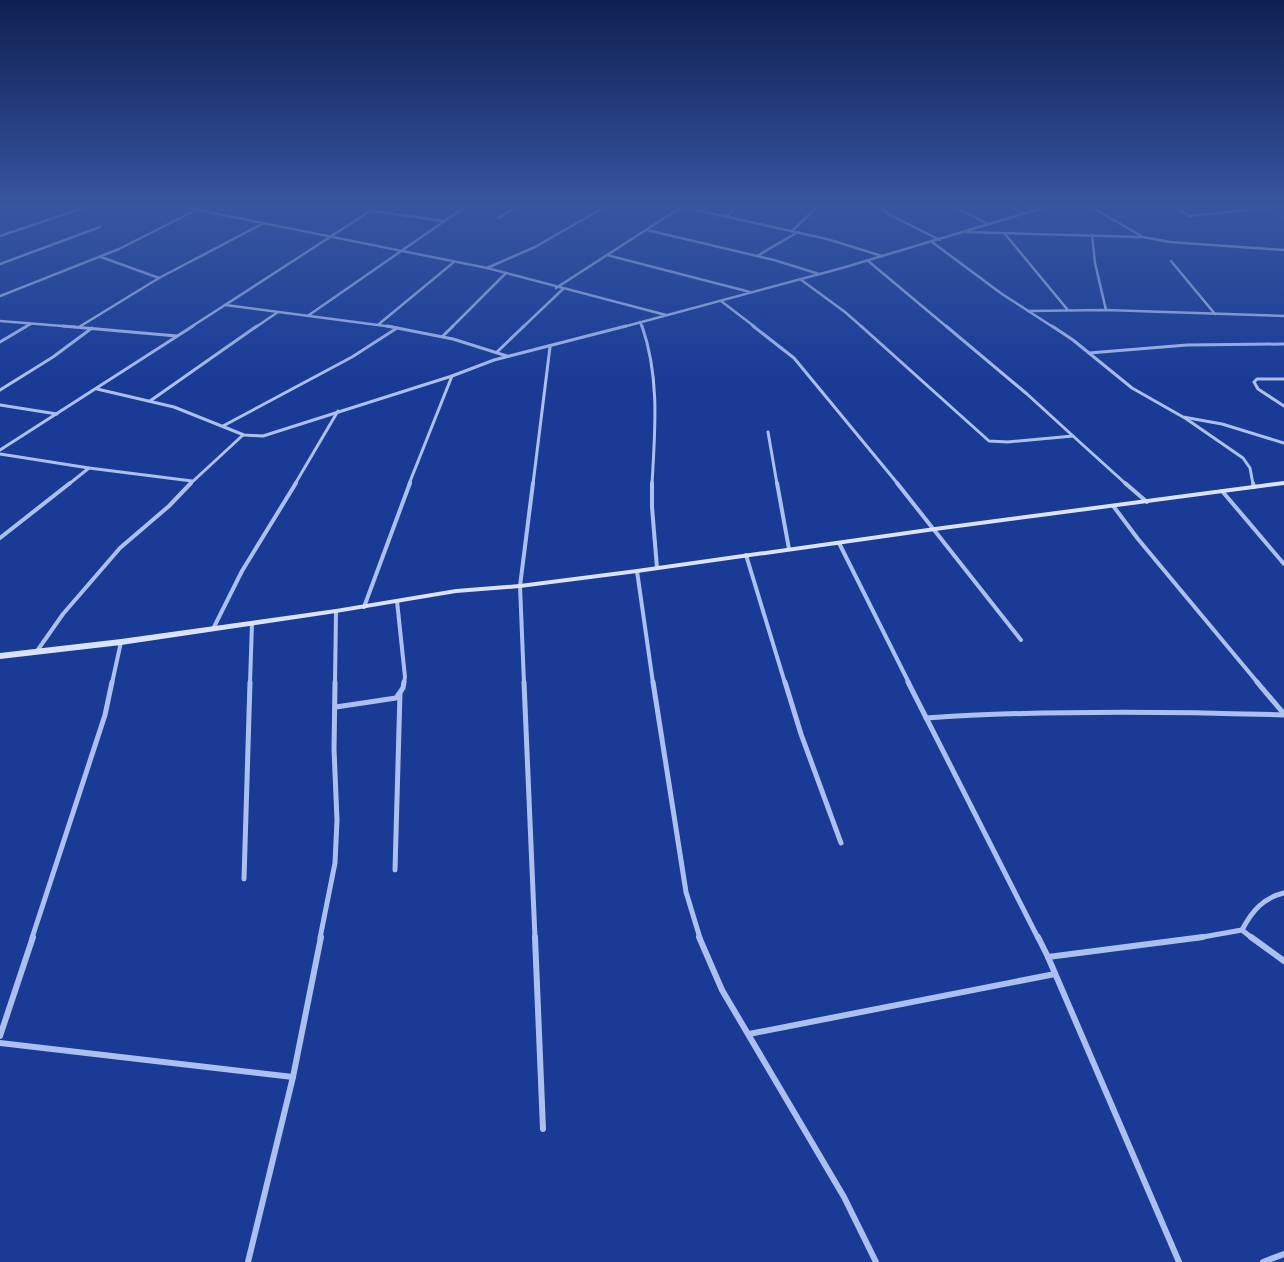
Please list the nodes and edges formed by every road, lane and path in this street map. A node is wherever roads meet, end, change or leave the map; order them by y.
1 (86, 263) edge
2 (117, 263) edge
3 (188, 263) edge
4 (288, 263) edge
5 (382, 263) edge
6 (453, 263) edge
7 (459, 263) edge
8 (499, 263) edge
9 (595, 263) edge
10 (638, 263) edge
11 (781, 263) edge
12 (857, 263) edge
13 (870, 263) edge
14 (959, 263) edge
15 (1028, 263) edge
16 (1095, 263) edge
17 (1173, 263) edge
18 (487, 268) junction
19 (506, 274) junction
20 (820, 274) junction
21 (159, 278) junction
22 (800, 279) junction
23 (556, 288) junction
24 (563, 289) junction
25 (752, 292) junction
26 (0, 296) edge
27 (721, 301) junction
28 (225, 305) junction
29 (1066, 309) junction
30 (1106, 310) junction
31 (278, 311) junction
32 (1028, 311) junction
33 (1215, 314) junction
34 (309, 315) junction
35 (666, 315) junction
36 (1284, 316) edge
37 (0, 321) edge
38 (640, 322) junction
39 (31, 324) junction
40 (379, 324) junction
41 (79, 327) junction
42 (92, 328) junction
43 (397, 328) junction
44 (177, 336) junction
45 (443, 336) junction
46 (0, 342) edge
47 (1284, 344) edge
48 (550, 347) junction
49 (497, 352) junction
50 (1089, 353) junction
51 (506, 356) junction
52 (452, 376) junction
53 (1284, 379) edge
54 (97, 389) junction
55 (0, 390) edge
56 (150, 401) junction
57 (0, 405) edge
58 (1284, 406) edge
59 (338, 411) junction
60 (57, 414) junction
61 (1183, 417) junction
62 (223, 426) junction
63 (768, 432) dead end
64 (243, 435) junction
65 (1073, 436) junction
66 (1284, 443) edge
67 (0, 450) edge
68 (0, 454) edge
69 (89, 468) junction
70 (192, 481) junction
71 (1284, 483) edge
72 (1254, 487) junction
73 (1222, 491) junction
74 (1147, 502) junction
75 (1114, 506) junction
76 (935, 529) junction
77 (0, 538) edge
78 (839, 543) junction
79 (789, 550) junction
80 (746, 555) junction
81 (1284, 564) edge
82 (657, 568) junction
83 (637, 571) junction
84 (520, 586) junction
85 (397, 601) junction
86 (364, 607) junction
87 (336, 611) junction
88 (252, 623) junction
89 (214, 627) junction
90 (1021, 640) dead end
91 (121, 642) junction
92 (37, 651) junction
93 (0, 656) edge
94 (400, 693) junction
95 (336, 707) junction
96 (1284, 715) edge
97 (926, 718) junction
98 (841, 843) dead end
99 (395, 870) dead end
100 (244, 879) dead end
101 (1284, 893) edge
102 (1242, 930) junction
103 (1048, 957) junction
104 (1284, 961) edge
105 (1055, 974) junction
106 (749, 1034) junction
107 (0, 1036) edge
108 (0, 1043) edge
109 (293, 1077) junction
110 (543, 1129) dead end
111 (1284, 1254) edge
112 (248, 1262) edge
113 (876, 1262) edge
114 (1179, 1262) edge
115 (1263, 1262) edge

1 - 26 street
2 - 21 street
3 - 21 street
4 - 28 street
5 - 34 street
6 - 40 street
7 - 18 street
8 - 18 street
9 - 23 street
10 - 25 street
11 - 20 street
12 - 20 street
13 - 65 street
14 - 32 street
15 - 29 street
16 - 30 street
17 - 33 street
18 - 19 street
19 - 23 street
19 - 45 street
20 - 22 street
21 - 41 street
22 - 25 street
22 - 65 street
23 - 24 street
24 - 35 street
24 - 49 street
25 - 27 street
27 - 35 street
27 - 76 street
28 - 31 street
28 - 44 street
29 - 30 street
29 - 32 street
30 - 33 street
31 - 34 street
31 - 56 street
32 - 50 street
33 - 36 street
34 - 40 street
35 - 38 street
37 - 39 street
38 - 48 street
38 - 82 street
39 - 41 street
39 - 46 street
40 - 43 street
41 - 42 street
42 - 44 street
42 - 55 street
43 - 45 street
43 - 62 street
44 - 54 street
45 - 49 street
47 - 50 street
48 - 51 street
48 - 84 street
49 - 51 street
50 - 61 street
51 - 52 street
52 - 59 street
52 - 86 street
53 - 58 street
54 - 56 street
54 - 60 street
56 - 62 street
57 - 60 street
59 - 64 street
59 - 89 street
60 - 67 street
61 - 66 street
61 - 72 street
62 - 64 street
63 - 79 street
64 - 70 street
65 - 74 street
68 - 69 street
69 - 70 street
69 - 77 street
70 - 92 street
71 - 72 street
72 - 73 street
73 - 74 street
73 - 81 street
74 - 75 street
75 - 76 street
75 - 96 street
76 - 78 street
76 - 90 street
78 - 79 street
78 - 97 street
79 - 80 street
80 - 82 street
80 - 98 street
82 - 83 street
83 - 84 street
83 - 106 street
84 - 85 street
84 - 110 street
85 - 86 street
85 - 94 street
86 - 87 street
87 - 88 street
87 - 95 street
88 - 89 street
88 - 100 street
89 - 91 street
91 - 92 street
91 - 107 street
92 - 93 street
94 - 95 street
94 - 99 street
95 - 109 street
96 - 97 street
97 - 103 street
101 - 102 street
102 - 103 street
102 - 104 street
103 - 105 street
105 - 106 street
105 - 114 street
106 - 113 street
108 - 109 street
109 - 112 street
111 - 115 street

